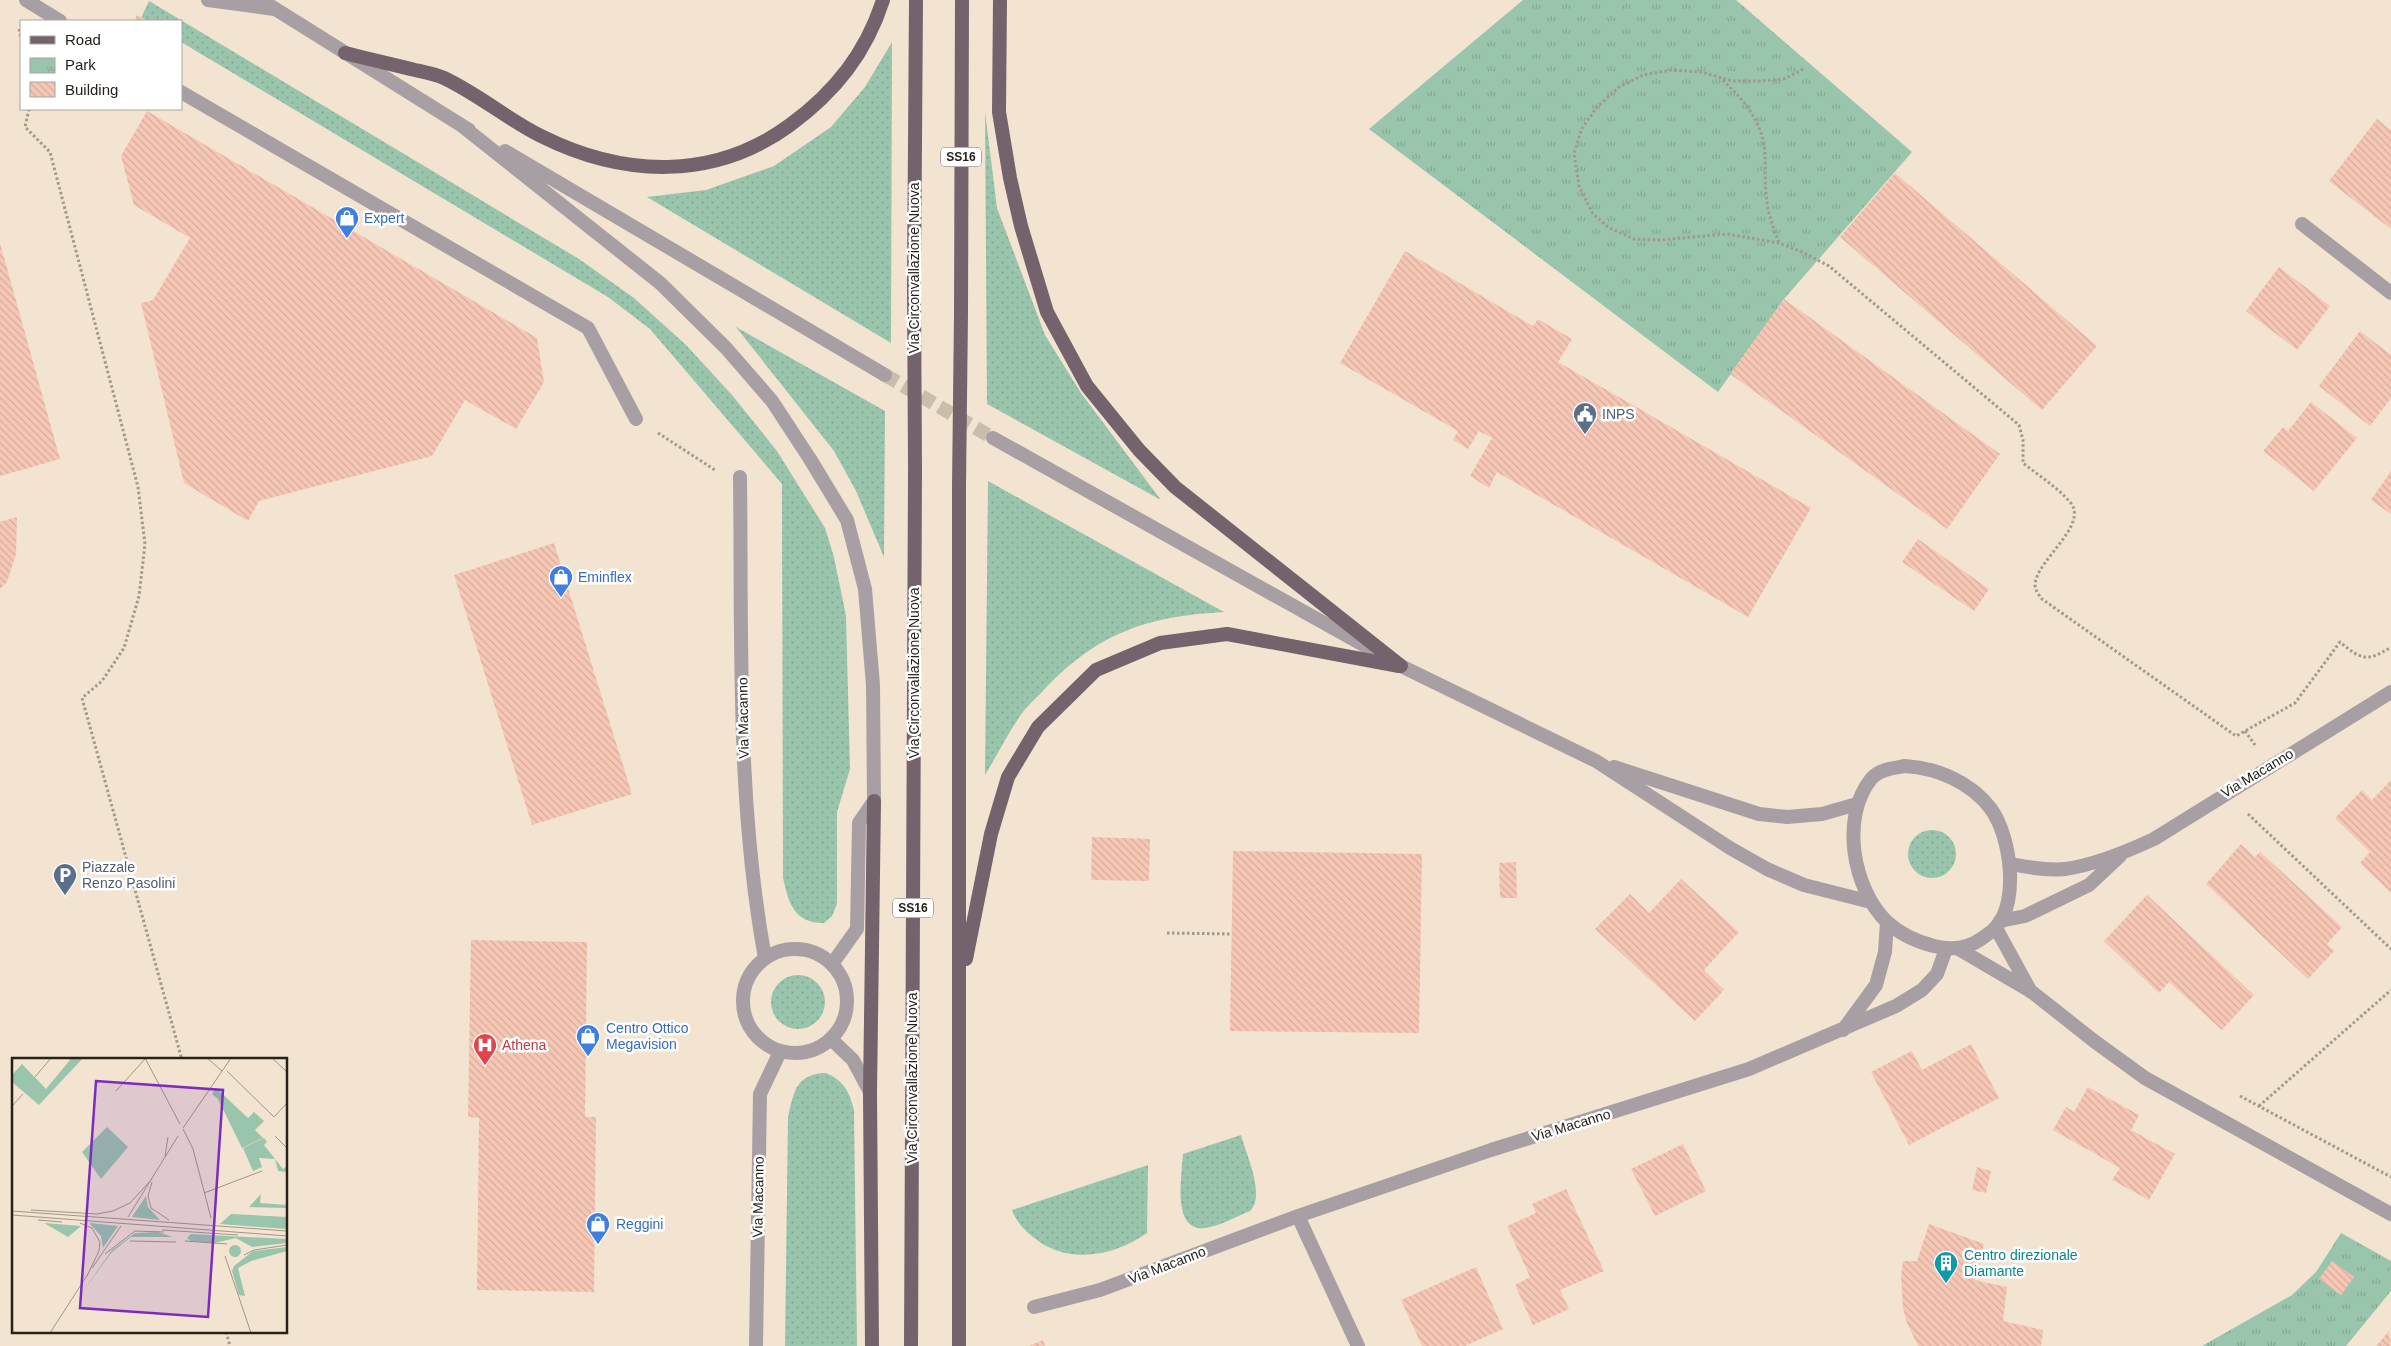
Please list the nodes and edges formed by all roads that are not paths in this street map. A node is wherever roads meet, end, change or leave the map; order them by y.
1 (208, 0) edge
2 (260, 0) edge
3 (883, 0) edge
4 (916, 0) edge
5 (962, 0) edge
6 (1000, 0) edge
7 (27, 1) edge
8 (274, 8) junction
9 (58, 20) edge
10 (345, 53) junction
11 (182, 93) edge
12 (461, 125) junction
13 (2302, 224) dead end
14 (2391, 292) edge
15 (885, 375) tunnel mouth
16 (636, 419) road end
17 (992, 438) tunnel mouth
18 (740, 477) dead end
19 (1401, 666) junction
20 (2391, 692) edge
21 (1596, 761) junction
22 (874, 801) junction
23 (1857, 804) junction
24 (2122, 854) junction
25 (2010, 864) junction
26 (1871, 902) junction
27 (1887, 922) junction
28 (1998, 924) junction
29 (1952, 949) junction
30 (765, 958) junction
31 (832, 964) junction
32 (960, 989) junction
33 (2032, 992) junction
34 (1842, 1030) junction
35 (831, 1039) junction
36 (780, 1052) junction
37 (870, 1092) junction
38 (2391, 1214) edge
39 (1298, 1216) junction
40 (1034, 1307) dead end
41 (756, 1346) edge
42 (872, 1346) edge
43 (911, 1346) edge
44 (959, 1346) edge
45 (1358, 1346) edge

1 - 8 street
2 - 8 street
3 - 10 main road
4 - 43 main road, Via Circonvallazione Nuova / SS16, bridge
5 - 32 main road, SS16, bridge
6 - 19 main road
7 - 9 street
8 - 10 street
10 - 12 street
11 - 16 street
12 - 15 street
12 - 22 street
13 - 14 street
17 - 19 street
18 - 30 street, Via Macanno
19 - 21 street
19 - 32 main road
20 - 24 street, Via Macanno
21 - 23 street
21 - 26 street
22 - 31 street
22 - 37 main road
23 - 25 street
23 - 26 street
24 - 25 street, Via Macanno
24 - 28 street, Via Macanno
25 - 28 street
26 - 27 street
27 - 29 street
27 - 34 street
28 - 29 street
28 - 33 street
29 - 33 street
29 - 34 street, Via Macanno
30 - 31 street
30 - 36 street
31 - 35 street
32 - 44 main road, SS16
33 - 38 street
34 - 39 street, Via Macanno
35 - 36 street
35 - 37 street
36 - 41 street, Via Macanno
37 - 42 main road
39 - 40 street, Via Macanno
39 - 45 street

